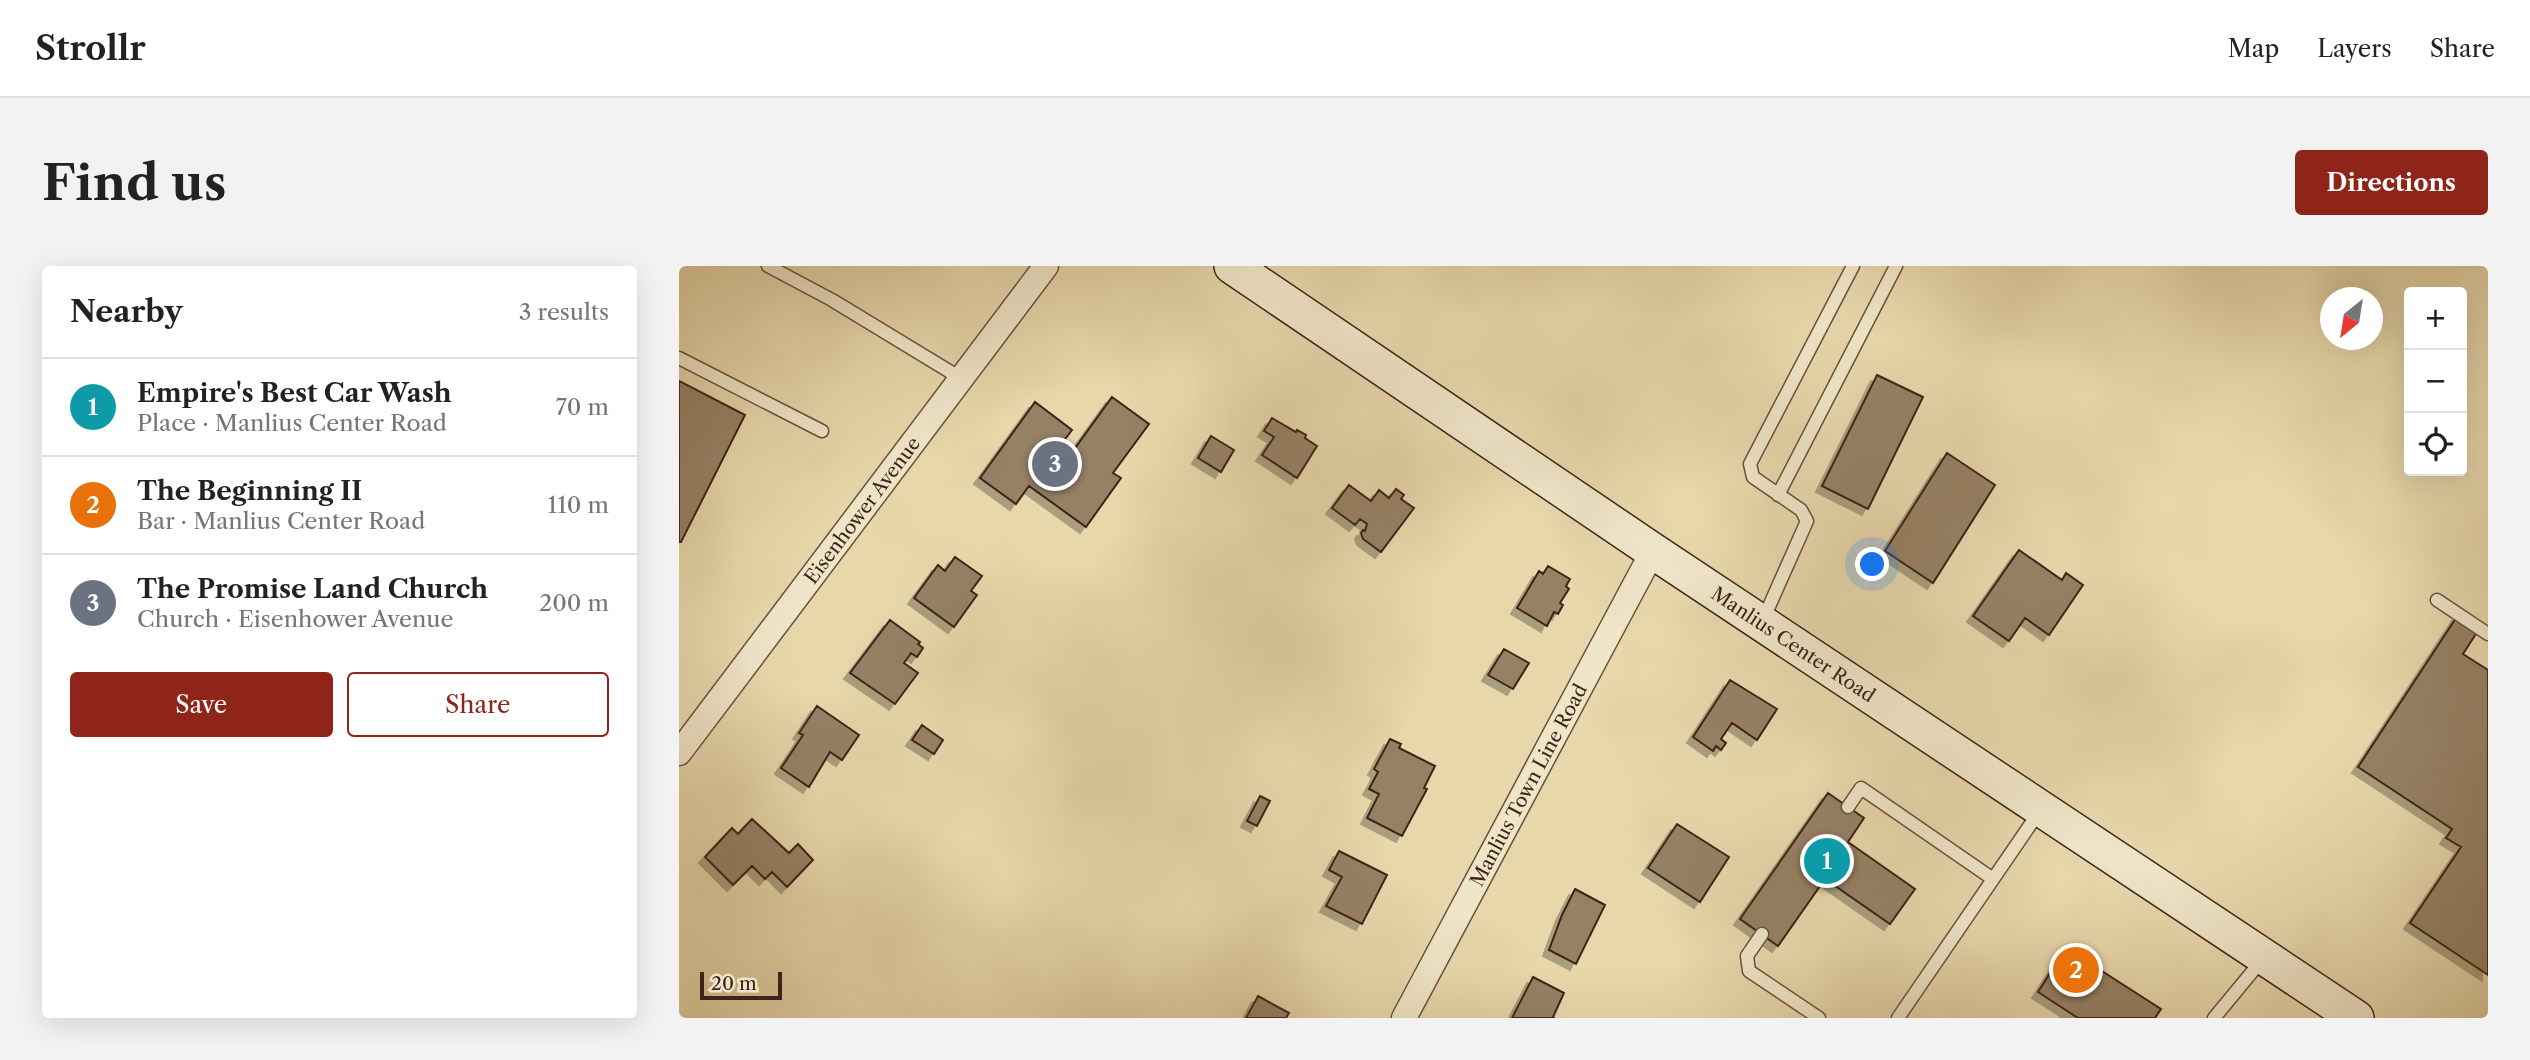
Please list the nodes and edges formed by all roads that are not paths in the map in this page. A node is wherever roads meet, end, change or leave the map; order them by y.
1 (768, 266) edge
2 (1047, 266) edge
3 (1232, 266) edge
4 (1853, 266) edge
5 (1896, 266) edge
6 (679, 358) edge
7 (962, 379) junction
8 (822, 431) dead end
9 (1778, 495) junction
10 (1653, 551) junction
11 (2437, 600) dead end
12 (1761, 623) junction
13 (2488, 634) edge
14 (679, 753) edge
15 (1848, 807) dead end
16 (2041, 809) junction
17 (1993, 879) junction
18 (1762, 934) dead end
19 (2265, 957) junction
20 (1404, 1018) edge
21 (1819, 1018) edge
22 (1898, 1018) edge
23 (2214, 1018) edge
24 (2356, 1018) edge

1 - 7 lane
2 - 7 street, Eisenhower Avenue
3 - 10 main road, Manlius Center Road
4 - 9 lane
5 - 9 lane
6 - 8 lane
7 - 14 street, Eisenhower Avenue
9 - 12 lane
10 - 12 main road, Manlius Center Road
10 - 20 street, Manlius Town Line Road
11 - 13 lane
12 - 16 main road, Manlius Center Road
15 - 17 lane
16 - 17 lane
16 - 19 main road, Manlius Center Road
17 - 22 lane
18 - 21 lane
19 - 23 lane
19 - 24 main road, Manlius Center Road

